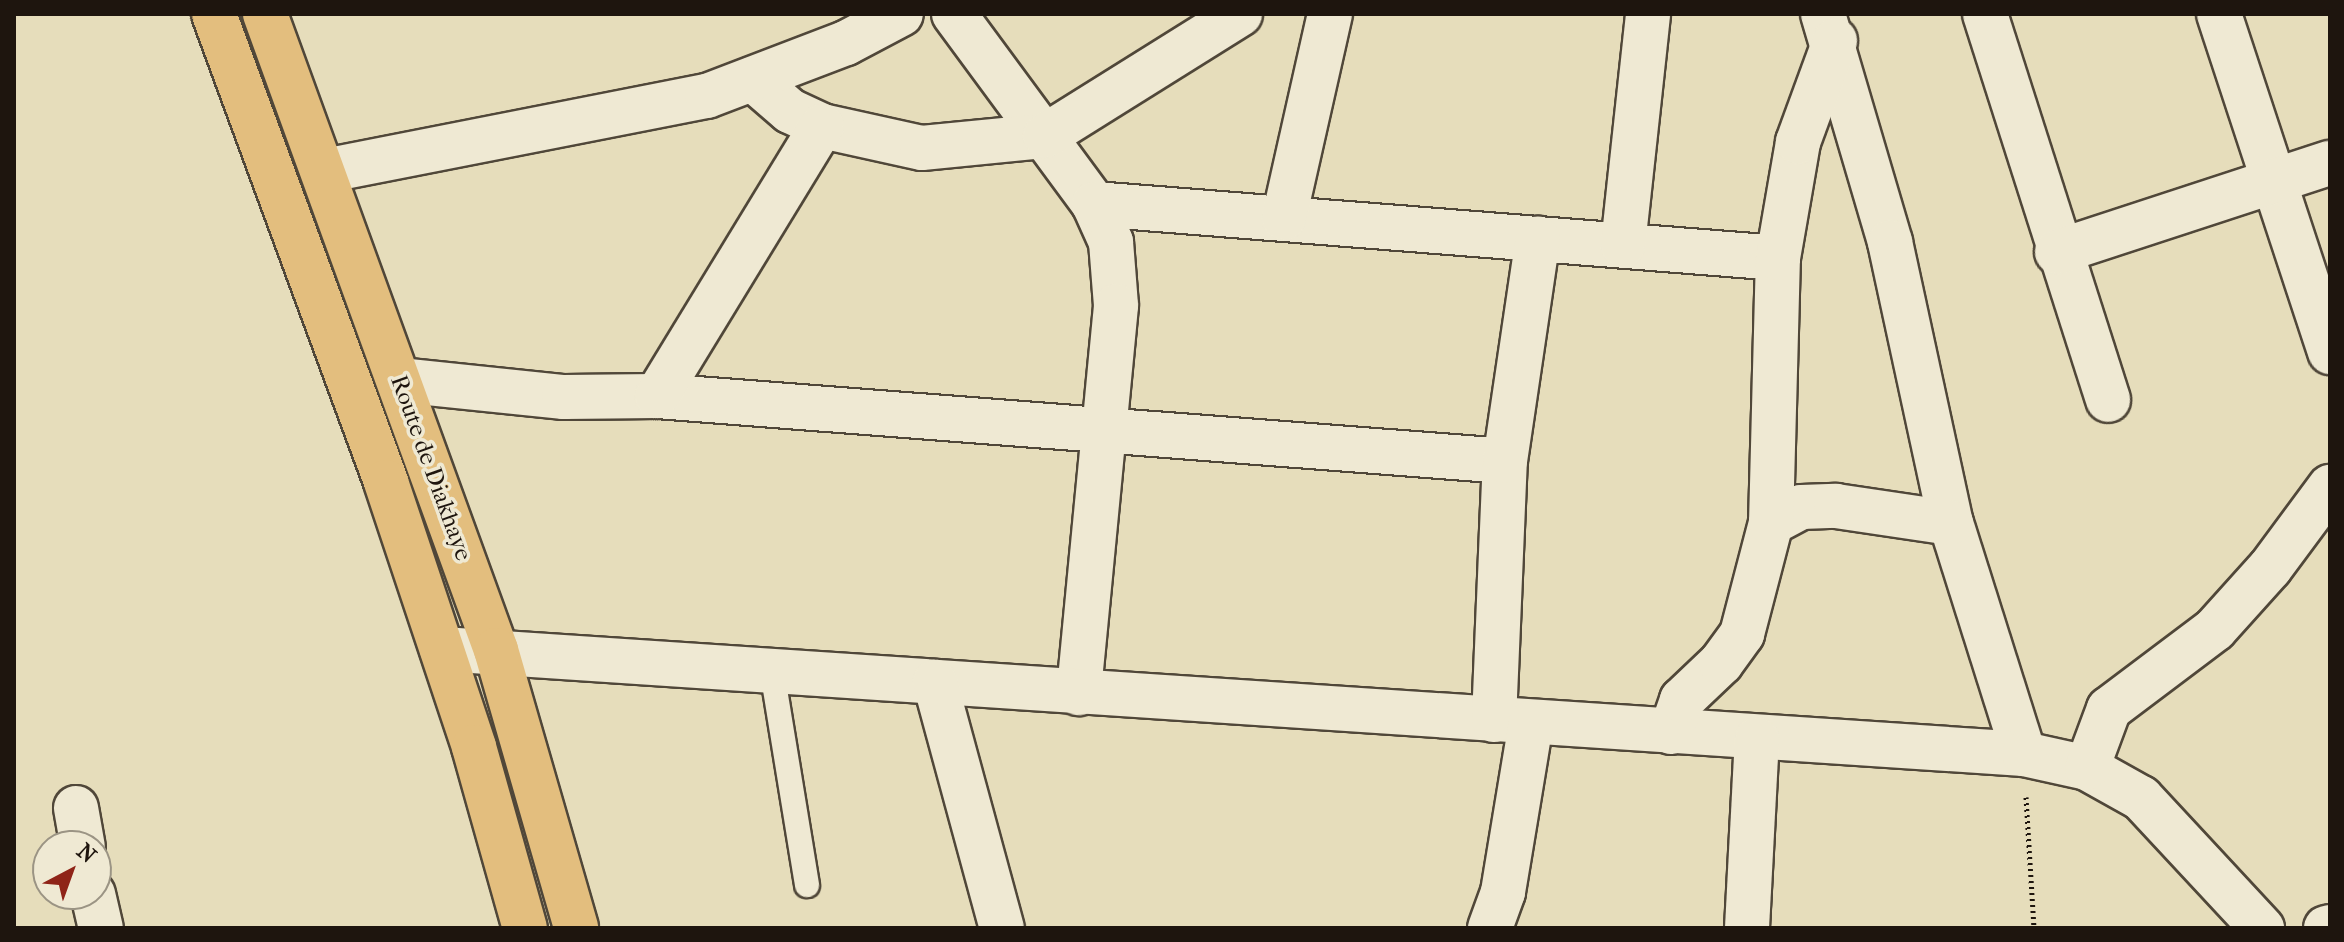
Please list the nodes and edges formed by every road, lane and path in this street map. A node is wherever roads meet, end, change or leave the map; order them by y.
1 (214, 14) edge
2 (265, 14) edge
3 (901, 14) edge
4 (954, 14) edge
5 (1240, 14) edge
6 (1330, 14) edge
7 (1648, 14) edge
8 (1985, 14) edge
9 (2219, 14) edge
10 (1829, 28) edge
11 (753, 79) junction
12 (822, 126) junction
13 (1045, 136) junction
14 (2330, 163) edge
15 (324, 171) junction
16 (2275, 181) junction
17 (1094, 204) junction
18 (1284, 218) junction
19 (1538, 238) junction
20 (1623, 245) junction
21 (2057, 252) junction
22 (1778, 258) junction
23 (2330, 352) edge
24 (399, 380) junction
25 (657, 396) junction
26 (2108, 400) dead end
27 (1107, 432) junction
28 (1505, 461) junction
29 (2330, 487) edge
30 (1771, 523) junction
31 (1951, 523) junction
32 (442, 649) junction
33 (496, 650) junction
34 (772, 671) junction
35 (935, 682) junction
36 (1079, 693) junction
37 (1513, 721) junction
38 (1671, 732) junction
39 (1757, 739) junction
40 (2024, 754) junction
41 (2087, 768) junction
42 (807, 885) dead end
43 (525, 928) edge
44 (576, 928) edge
45 (1002, 928) edge
46 (1490, 928) edge
47 (1747, 928) edge
48 (2034, 928) edge
49 (2262, 928) edge

1 - 32 main road, Route de Diakhaye
2 - 15 main road, Route de Diakhaye
3 - 11 street
4 - 13 street
5 - 13 street
6 - 18 street
7 - 20 street
8 - 21 street
9 - 16 street
10 - 22 street
10 - 31 street
11 - 12 street
11 - 15 street
12 - 13 street
12 - 25 street
13 - 17 street
14 - 16 street
15 - 24 main road, Route de Diakhaye
16 - 21 street
16 - 23 street
17 - 18 street
17 - 27 street
18 - 19 street
19 - 20 street
19 - 28 street
20 - 22 street
21 - 26 street
22 - 30 street
24 - 25 street
24 - 33 main road, Route de Diakhaye
25 - 27 street
27 - 28 street
27 - 36 street
28 - 37 street
29 - 41 street
30 - 31 street
30 - 38 street
31 - 40 street
32 - 33 street
32 - 43 main road, Route de Diakhaye
33 - 34 street
33 - 44 main road, Route de Diakhaye
34 - 35 street
34 - 42 lane
35 - 36 street
35 - 45 street
36 - 37 street
37 - 38 street
37 - 46 street
38 - 39 street
39 - 40 street
39 - 47 street
40 - 41 street
40 - 48 path
41 - 49 street

